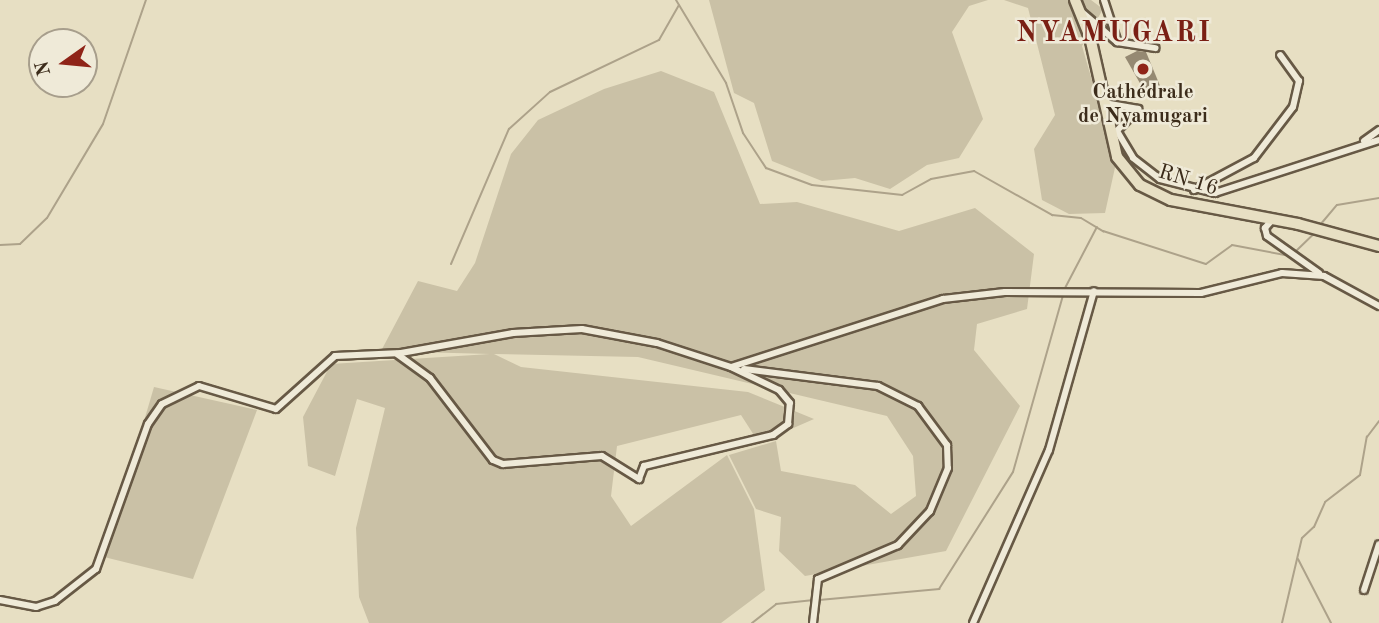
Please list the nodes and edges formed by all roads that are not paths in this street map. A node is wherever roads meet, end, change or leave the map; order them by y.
1 (1075, 0) edge
2 (1104, 0) edge
3 (1082, 12) junction
4 (1117, 42) junction
5 (1156, 48) dead end
6 (1280, 55) dead end
7 (1104, 103) junction
8 (1379, 130) edge
9 (1115, 134) junction
10 (1379, 140) edge
11 (1359, 144) junction
12 (1192, 191) junction
13 (1272, 219) junction
14 (1379, 246) edge
15 (1324, 276) junction
16 (1094, 291) junction
17 (1379, 306) edge
18 (397, 354) junction
19 (731, 367) junction
20 (1379, 544) edge
21 (1364, 590) dead end
22 (0, 600) edge
23 (813, 623) edge
24 (973, 623) edge

1 - 3 main road, RN 16 / RN 16
2 - 4 street
3 - 4 street
3 - 7 main road, RN 16 / RN 16
4 - 5 street
6 - 12 street
7 - 9 main road, RN 16 / RN 16
7 - 9 street
8 - 11 street
9 - 12 street
9 - 13 main road, RN 16 / RN 16
10 - 11 street
11 - 12 street
13 - 14 main road, RN 16 / RN 16
13 - 15 street
15 - 16 street
15 - 17 street
16 - 19 street
16 - 24 street
18 - 19 street
18 - 19 street
18 - 22 street
19 - 23 street
20 - 21 street

